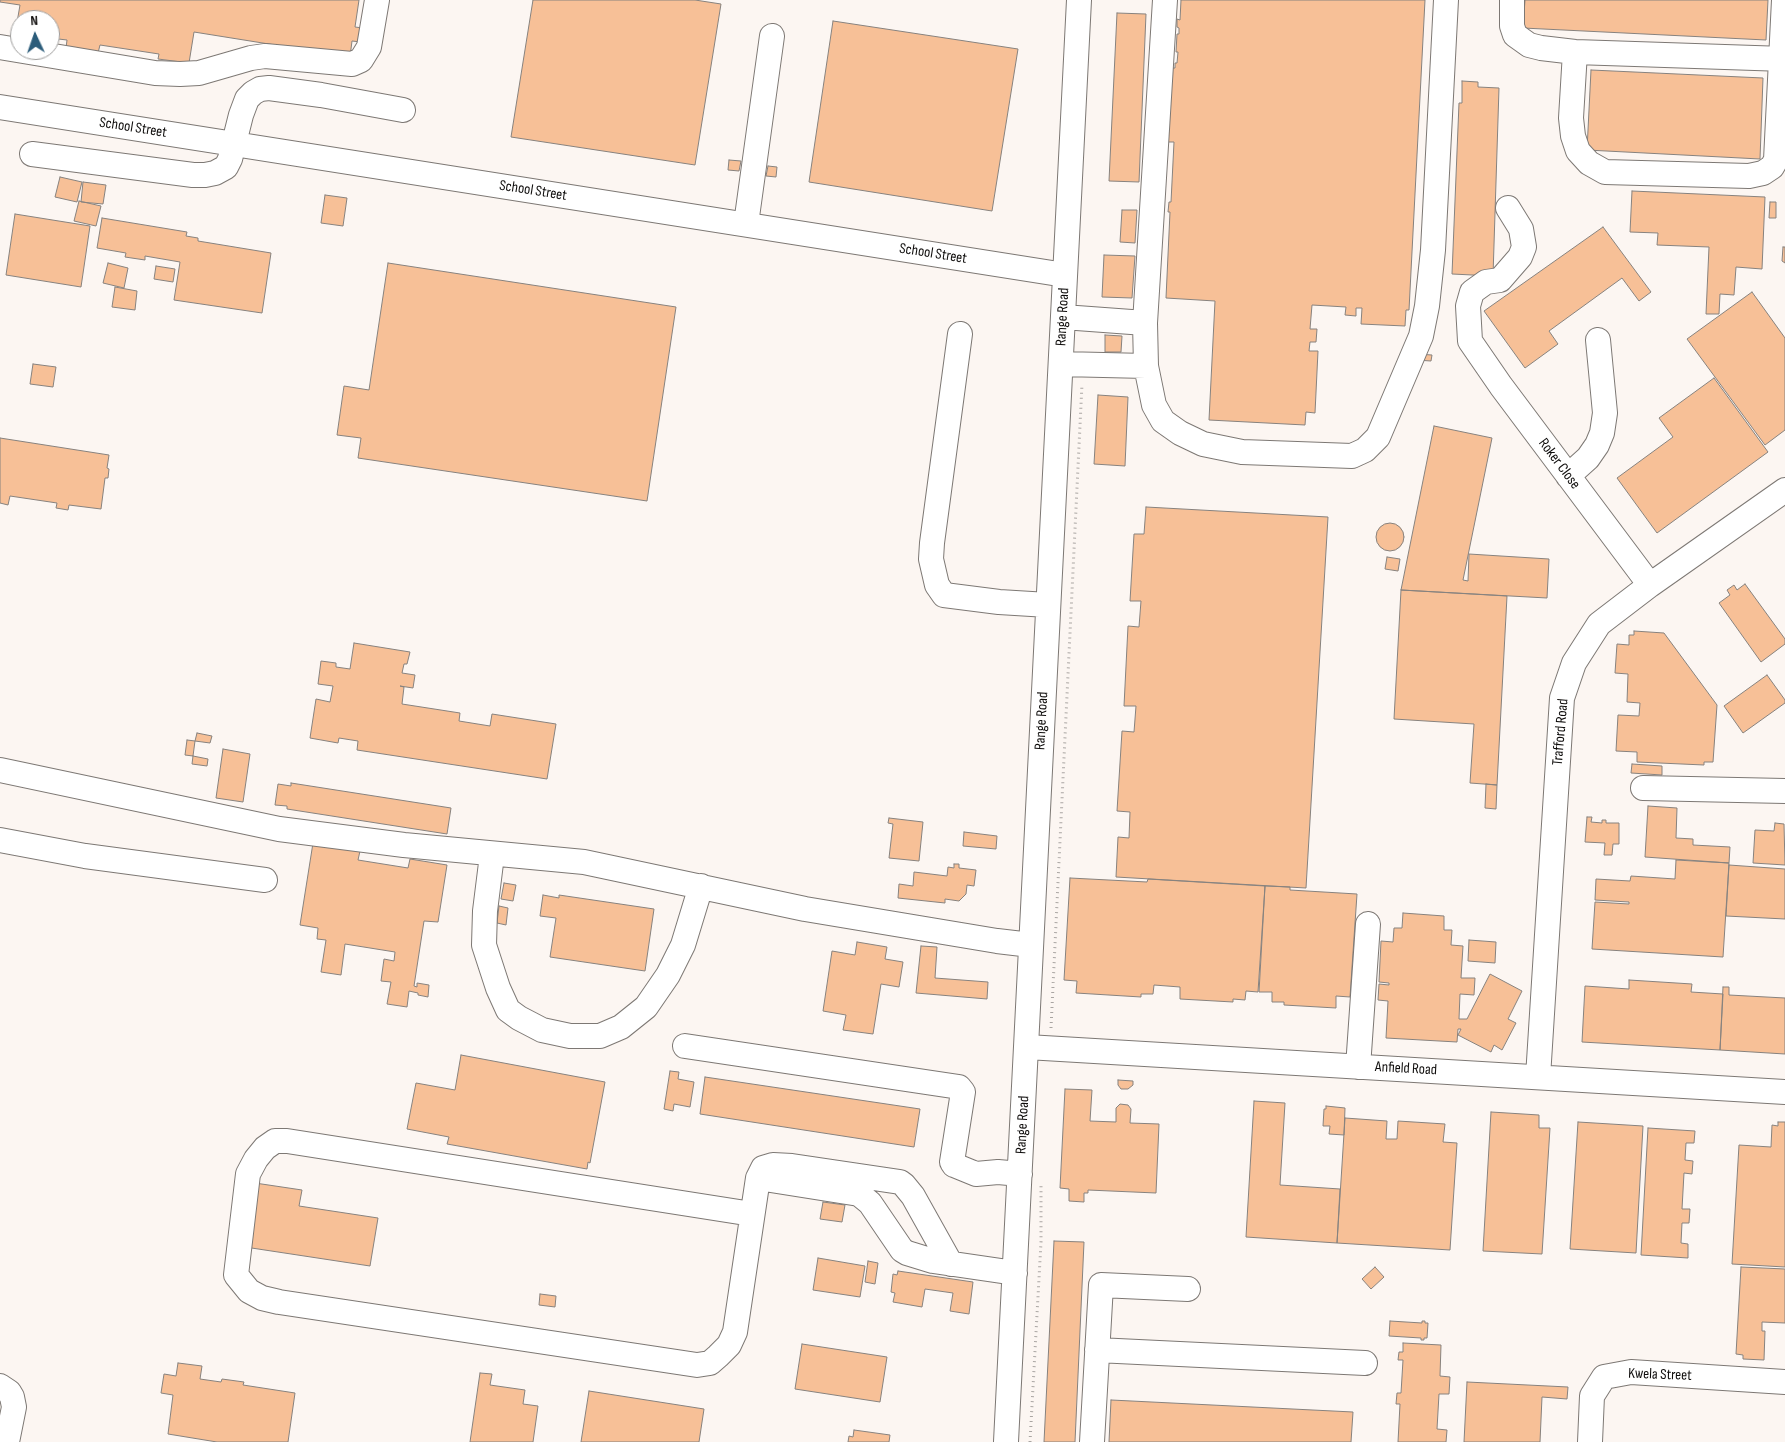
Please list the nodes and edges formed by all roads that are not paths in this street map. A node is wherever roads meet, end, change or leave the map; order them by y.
1 (377, 0) edge
2 (1079, 0) edge
3 (1165, 0) edge
4 (1446, 0) edge
5 (1512, 0) edge
6 (1784, 0) edge
7 (772, 36) dead end
8 (0, 47) edge
9 (1574, 52) junction
10 (1782, 60) edge
11 (0, 107) edge
12 (403, 110) dead end
13 (234, 143) junction
14 (32, 154) dead end
15 (1508, 208) dead end
16 (746, 224) junction
17 (1065, 275) junction
18 (1063, 317) junction
19 (1145, 323) junction
20 (960, 334) dead end
21 (1598, 340) dead end
22 (1061, 364) junction
23 (1146, 366) junction
24 (1568, 476) junction
25 (1785, 490) edge
26 (1650, 585) junction
27 (1048, 605) junction
28 (0, 770) edge
29 (1643, 788) dead end
30 (1785, 791) edge
31 (0, 840) edge
32 (492, 854) junction
33 (265, 880) dead end
34 (701, 886) junction
35 (1368, 924) dead end
36 (1031, 945) junction
37 (685, 1046) dead end
38 (1026, 1047) junction
39 (1358, 1066) junction
40 (1538, 1077) junction
41 (1785, 1092) edge
42 (1020, 1175) junction
43 (758, 1178) junction
44 (752, 1214) junction
45 (951, 1264) junction
46 (1015, 1272) junction
47 (1188, 1289) dead end
48 (1097, 1350) junction
49 (1364, 1363) dead end
50 (1785, 1382) edge
51 (0, 1386) edge
52 (7, 1442) edge
53 (1006, 1442) edge
54 (1092, 1442) edge
55 (1590, 1442) edge

1 - 8 street
2 - 17 street, Range Road
3 - 19 street
4 - 23 street
5 - 9 street
6 - 10 street
7 - 16 street
9 - 10 street
9 - 10 street
11 - 13 street, School Street
12 - 13 street
13 - 14 street
13 - 16 street, School Street
15 - 24 street, Roker Close
16 - 17 street, School Street
17 - 18 street, Range Road
18 - 19 street
18 - 22 street, Range Road
19 - 23 street
20 - 27 street
21 - 24 street
22 - 23 street
22 - 27 street, Range Road
24 - 26 street, Roker Close
25 - 26 street, Trafford Road
26 - 40 street, Trafford Road
27 - 36 street, Range Road
28 - 32 street
29 - 30 street
31 - 33 street
32 - 34 street
32 - 34 street
34 - 36 street
35 - 39 street
36 - 38 street, Range Road
37 - 42 street
38 - 39 street, Anfield Road
38 - 42 street, Range Road
39 - 40 street, Anfield Road
40 - 41 street, Anfield Road
42 - 46 street, Range Road
43 - 44 street
43 - 45 street
43 - 45 street
44 - 44 street
45 - 46 street
46 - 53 street, Range Road
47 - 48 street
48 - 49 street
48 - 54 street
50 - 55 street, Kwela Street
51 - 52 street

